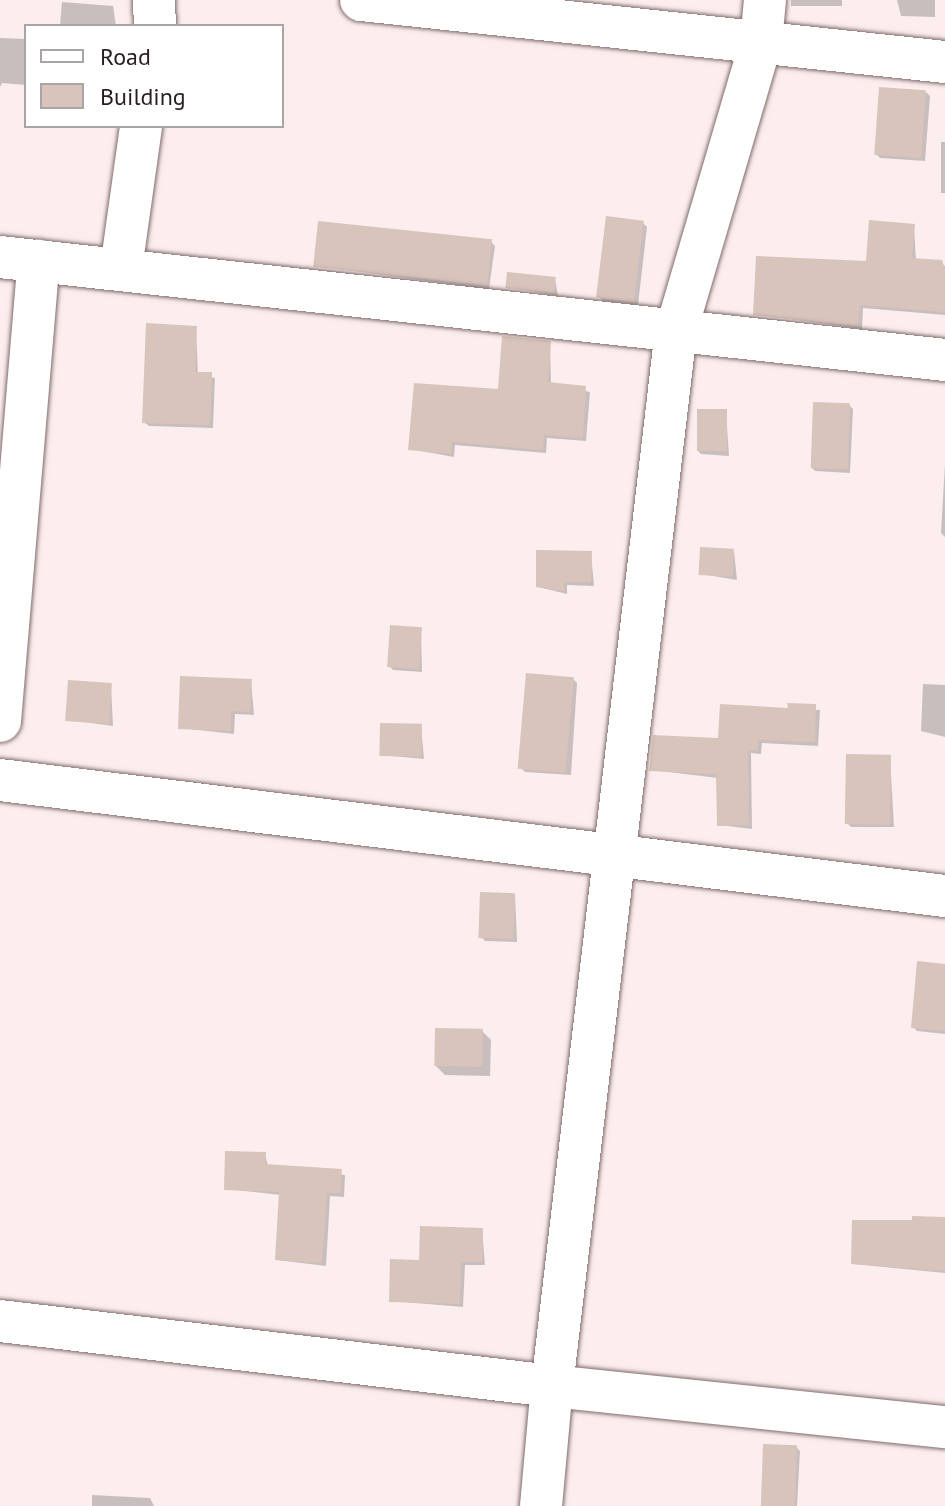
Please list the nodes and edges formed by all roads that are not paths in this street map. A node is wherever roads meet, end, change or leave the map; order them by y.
1 (154, 0) edge
2 (361, 0) edge
3 (765, 0) edge
4 (155, 24) edge
5 (761, 42) junction
6 (945, 62) edge
7 (141, 128) edge
8 (20, 259) edge
9 (121, 269) junction
10 (676, 331) junction
11 (945, 360) edge
12 (0, 721) edge
13 (0, 780) edge
14 (616, 855) junction
15 (945, 896) edge
16 (0, 1321) edge
17 (552, 1386) junction
18 (945, 1427) edge
19 (541, 1506) edge

1 - 4 street
2 - 5 street
3 - 5 street
5 - 6 street
5 - 10 street
7 - 9 street
8 - 9 street
8 - 12 street
9 - 10 street
10 - 11 street
10 - 14 street
13 - 14 street
14 - 15 street
14 - 17 street
16 - 17 street
17 - 18 street
17 - 19 street

